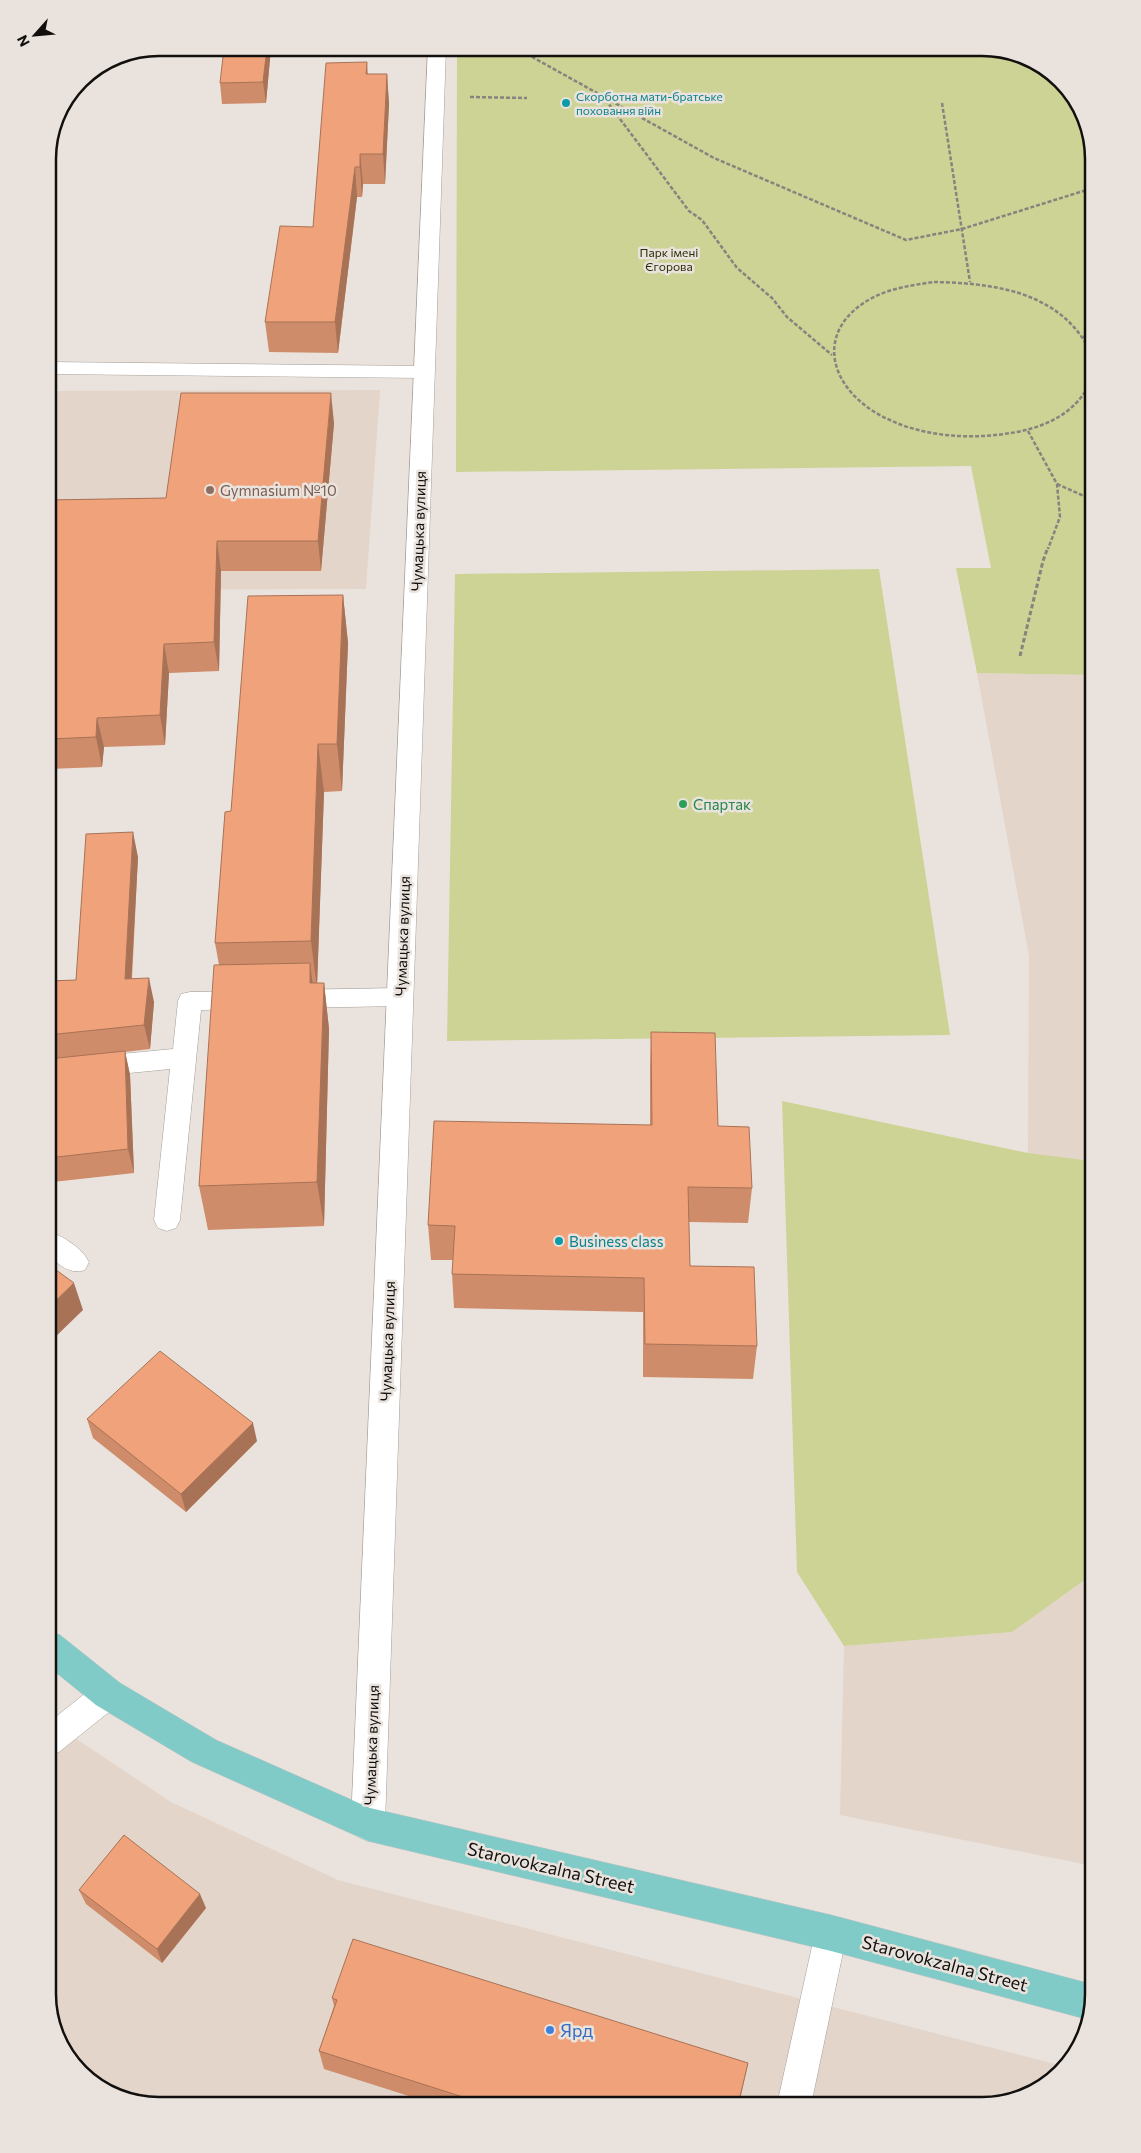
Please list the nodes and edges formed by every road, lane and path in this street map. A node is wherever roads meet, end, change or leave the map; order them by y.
1 (437, 56) edge
2 (531, 56) edge
3 (600, 93) junction
4 (435, 97) junction
5 (527, 98) dead end
6 (942, 103) dead end
7 (1085, 191) edge
8 (962, 230) junction
9 (970, 282) junction
10 (1083, 337) joint
11 (1085, 341) edge
12 (832, 355) junction
13 (56, 368) edge
14 (424, 372) junction
15 (1085, 393) edge
16 (1028, 431) junction
17 (1057, 484) junction
18 (1085, 496) edge
19 (1020, 656) dead end
20 (400, 997) junction
21 (182, 1058) junction
22 (56, 1070) edge
23 (166, 1220) dead end
24 (56, 1248) edge
25 (76, 1262) dead end
26 (56, 1652) edge
27 (108, 1694) junction
28 (56, 1736) edge
29 (368, 1824) junction
30 (830, 1932) junction
31 (1085, 2000) edge
32 (796, 2097) edge

1 - 4 street, Чумацька вулиця
2 - 3 path
3 - 8 path
3 - 12 path
4 - 5 path
4 - 14 street, Чумацька вулиця
6 - 8 path
7 - 8 path
8 - 9 path
9 - 10 path
9 - 12 path
10 - 11 path
12 - 16 path
13 - 14 lane
14 - 20 street, Чумацька вулиця
15 - 16 path
16 - 17 path
17 - 18 path
17 - 19 path
20 - 21 lane
20 - 29 street, Чумацька вулиця
21 - 22 lane
21 - 23 lane
24 - 25 lane
26 - 27 main road, Starovokzalna Street
27 - 28 lane
27 - 29 main road, Starovokzalna Street
29 - 30 main road, Starovokzalna Street
30 - 31 main road, Starovokzalna Street
30 - 32 lane

